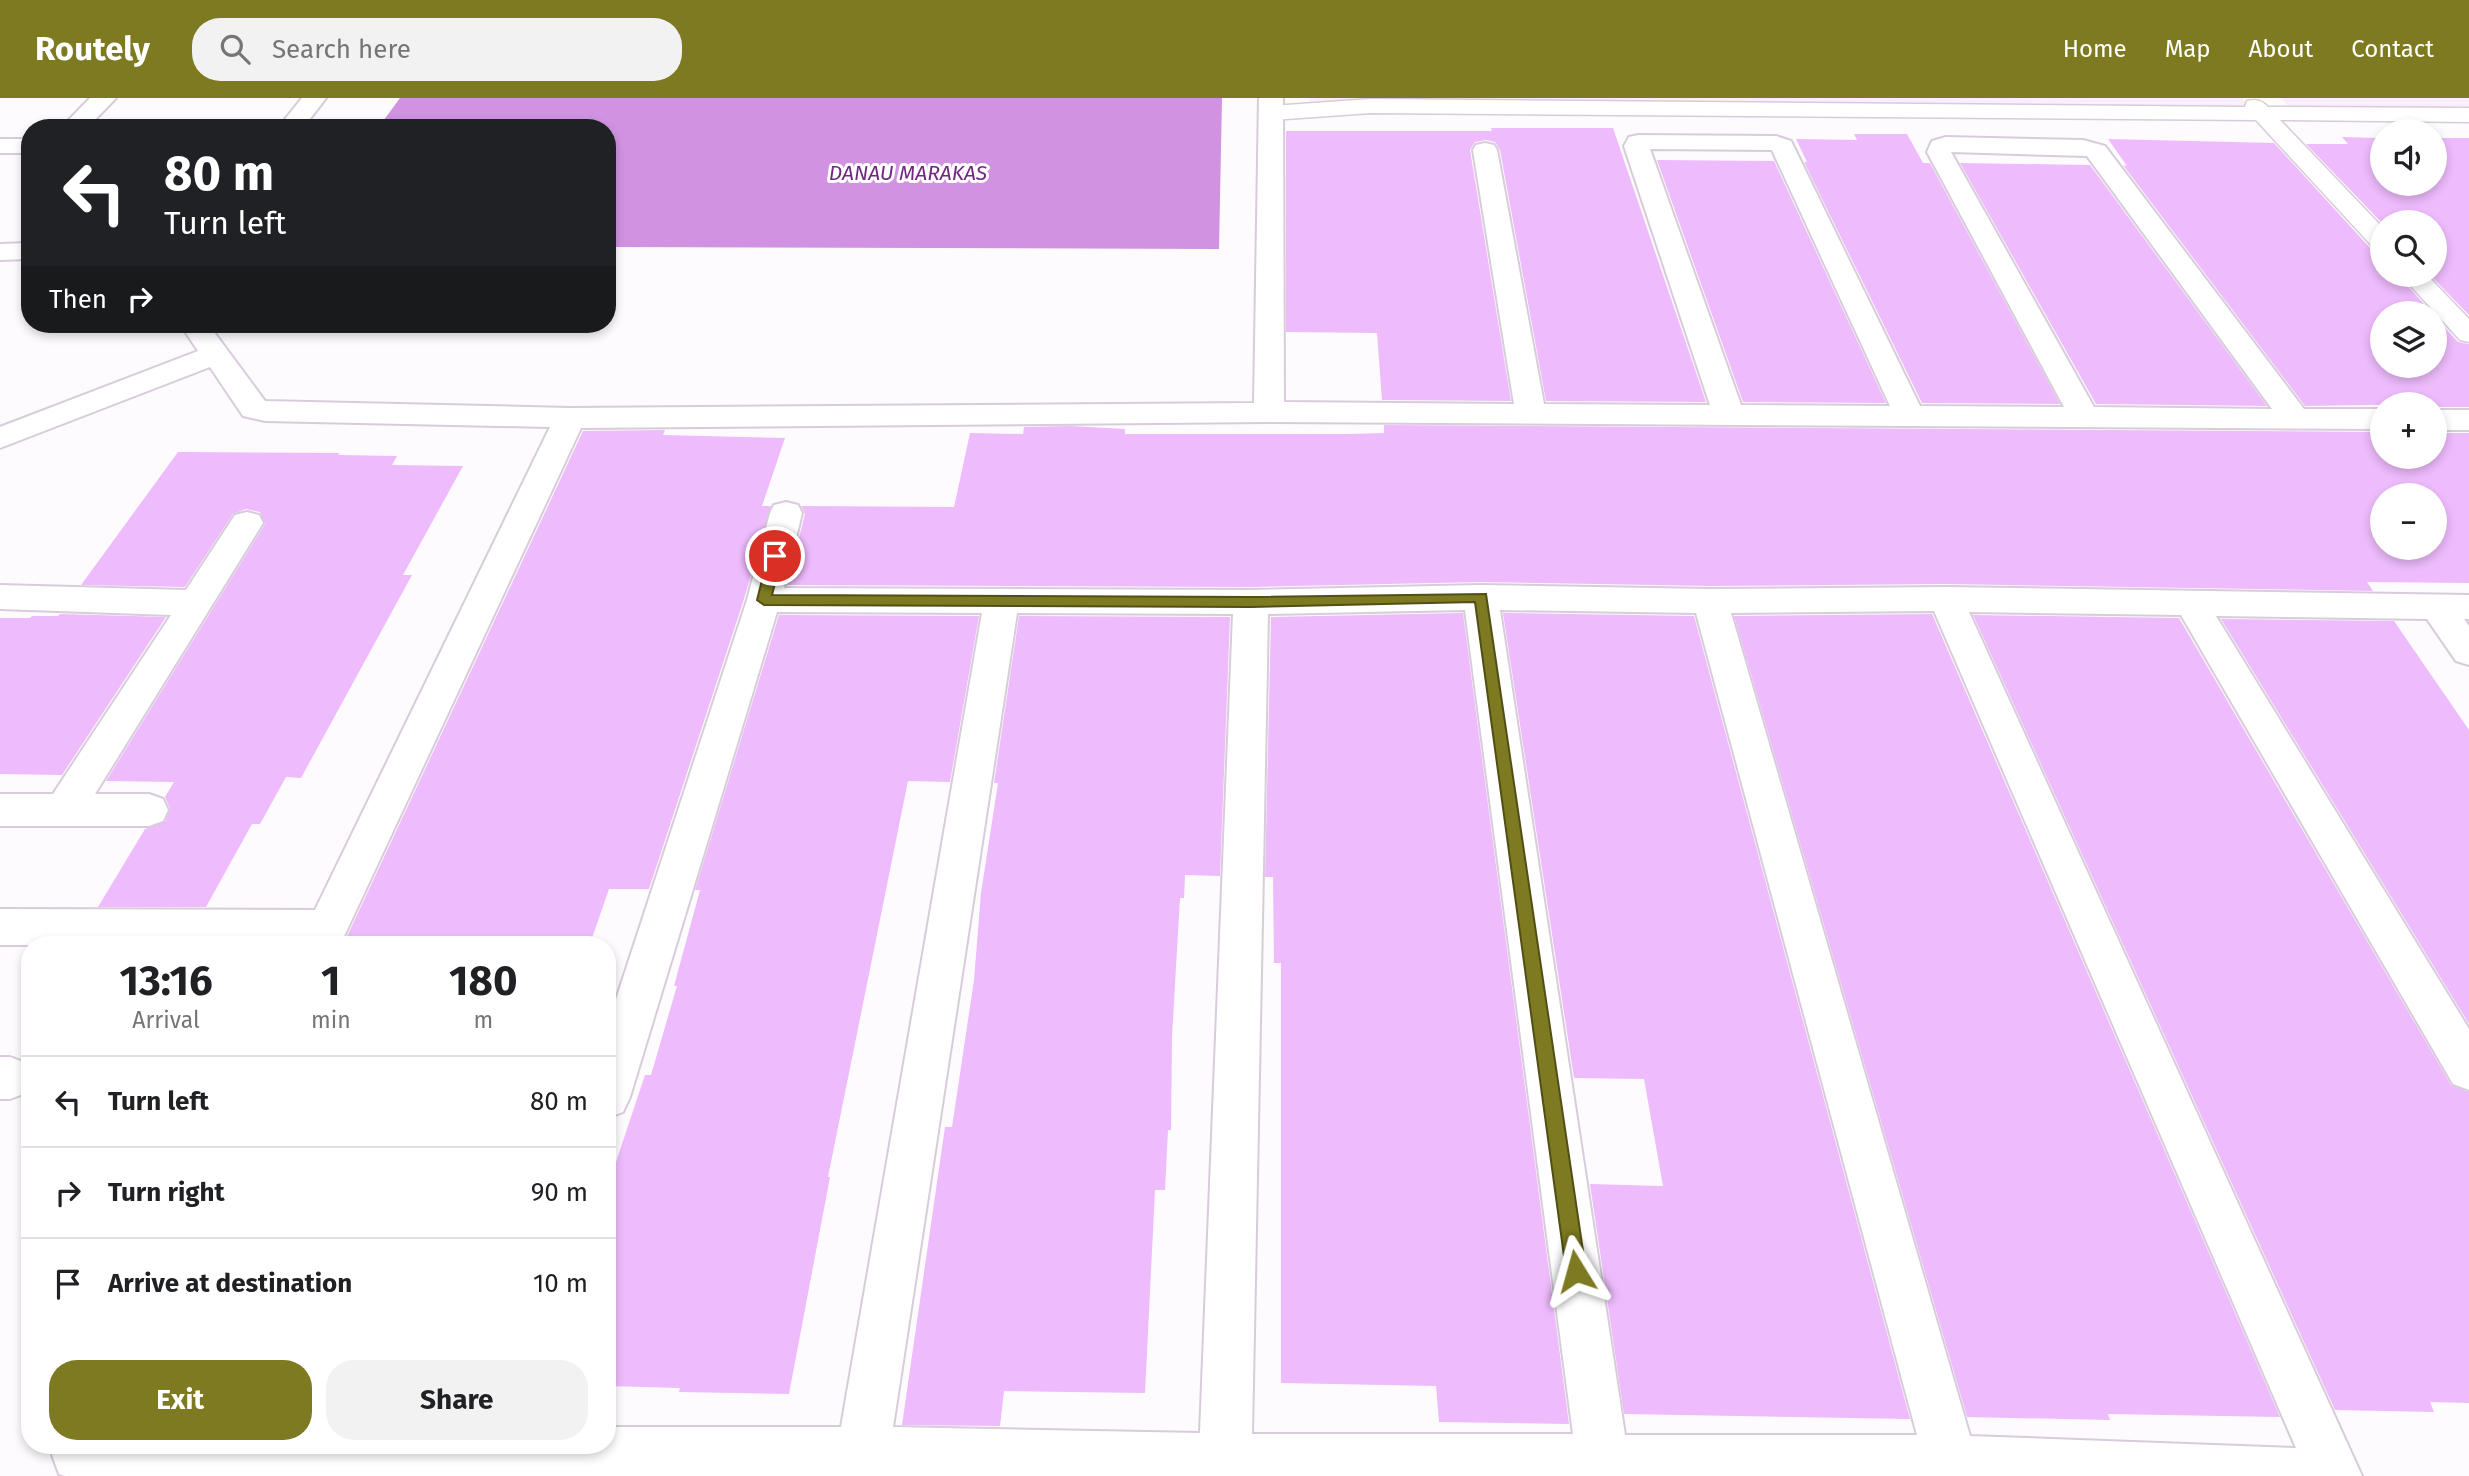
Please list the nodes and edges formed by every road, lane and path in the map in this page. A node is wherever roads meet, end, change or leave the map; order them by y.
1 (104, 98) edge
2 (314, 98) edge
3 (2248, 98) edge
4 (1371, 102) edge
5 (1272, 105) edge
6 (2469, 115) edge
7 (2263, 116) junction
8 (82, 119) edge
9 (297, 119) edge
10 (0, 146) edge
11 (21, 146) edge
12 (1485, 150) dead end
13 (2370, 229) edge
14 (21, 251) edge
15 (0, 252) edge
16 (2424, 287) edge
17 (2469, 334) edge
18 (205, 339) edge
19 (1269, 411) junction
20 (1531, 414) junction
21 (1729, 415) junction
22 (1909, 415) junction
23 (0, 417) edge
24 (2084, 417) junction
25 (570, 418) junction
26 (2295, 418) junction
27 (2370, 419) edge
28 (2447, 420) edge
29 (2469, 420) edge
30 (0, 438) edge
31 (786, 513) dead end
32 (247, 523) dead end
33 (0, 597) edge
34 (1481, 597) junction
35 (1946, 599) junction
36 (764, 600) junction
37 (1710, 601) junction
38 (1001, 602) junction
39 (1251, 602) junction
40 (196, 603) junction
41 (2191, 603) junction
42 (2453, 606) edge
43 (2469, 652) edge
44 (0, 810) edge
45 (149, 810) dead end
46 (63, 812) junction
47 (0, 927) edge
48 (323, 936) edge
49 (616, 1069) edge
50 (2469, 1069) edge
51 (76, 1459) edge
52 (493, 1459) edge
53 (861, 1464) edge
54 (1225, 1468) edge
55 (1604, 1468) edge
56 (1953, 1469) edge
57 (2321, 1476) edge
58 (2335, 1476) edge

1 - 8 street
2 - 9 street
3 - 7 lane
4 - 5 lane
4 - 7 lane
5 - 19 street
6 - 7 lane
7 - 13 lane
10 - 11 street
12 - 20 street
14 - 15 street
16 - 17 lane
18 - 23 street
18 - 25 street
18 - 30 street
19 - 20 street
19 - 25 street
20 - 21 street
21 - 22 street
21 - 22 street
22 - 24 street
24 - 26 street
24 - 26 street
25 - 48 street
26 - 27 street
28 - 29 street
31 - 36 street
32 - 40 street
33 - 40 street
34 - 37 street
34 - 39 street
34 - 55 street
35 - 37 street
35 - 41 street
35 - 58 street
36 - 38 street
36 - 49 street
37 - 56 street
38 - 39 street
38 - 53 street
39 - 54 street
40 - 46 street
41 - 42 street
41 - 50 street
42 - 43 street
44 - 46 street
45 - 46 street
47 - 48 street
51 - 52 street
52 - 53 street
53 - 54 street
54 - 55 street
55 - 56 street
56 - 57 street

